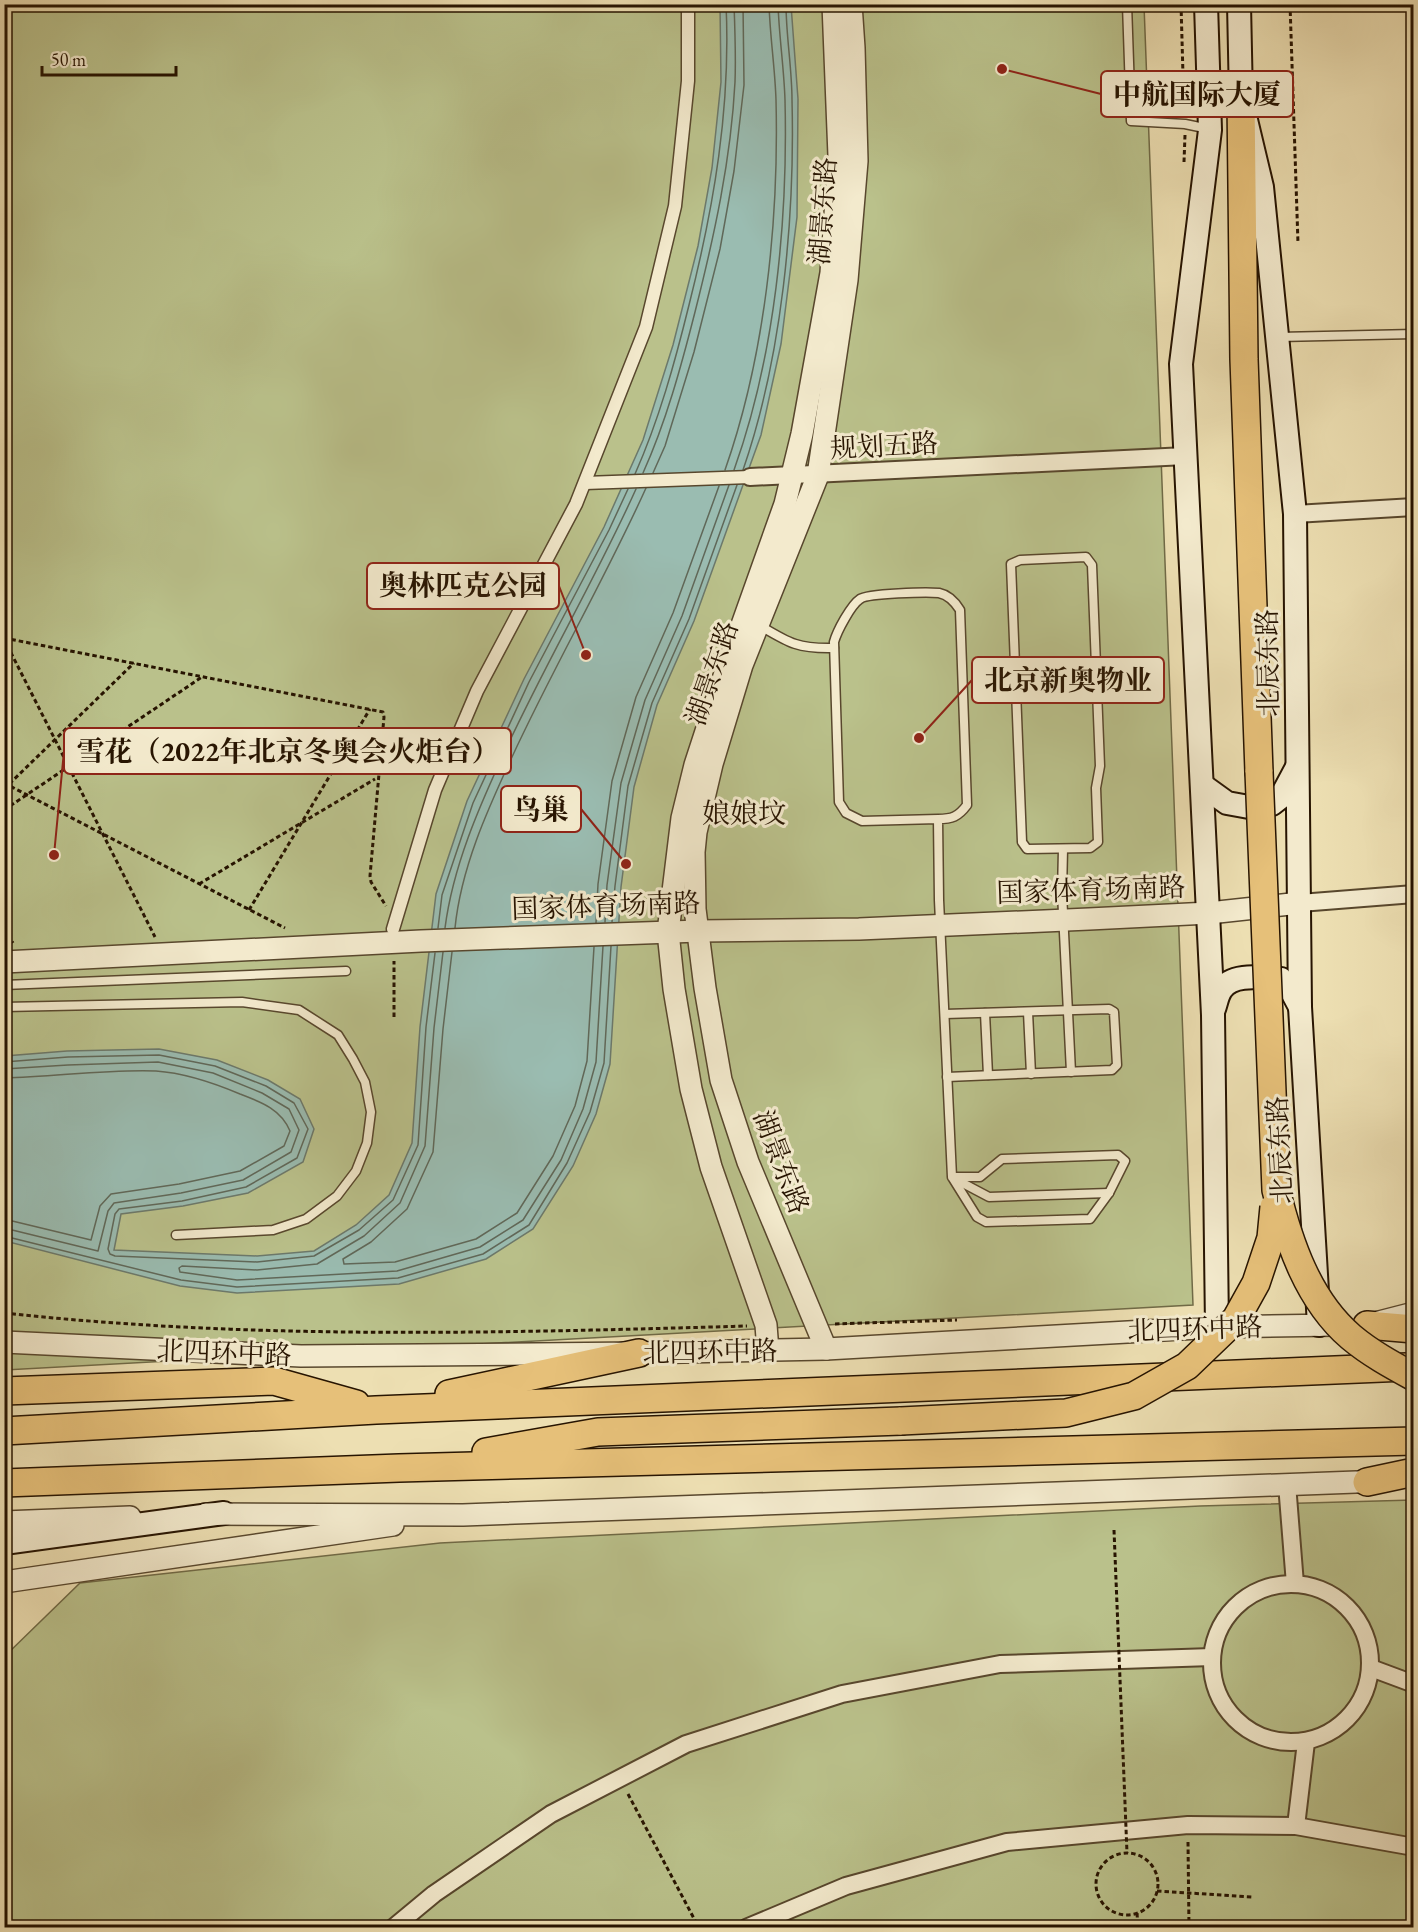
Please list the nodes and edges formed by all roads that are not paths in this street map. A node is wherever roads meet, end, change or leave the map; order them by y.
1 (688, 4) edge
2 (833, 4) edge
3 (851, 4) edge
4 (1127, 4) edge
5 (1206, 4) edge
6 (1239, 4) edge
7 (1241, 99) junction
8 (1210, 130) junction
9 (1413, 334) edge
10 (1278, 337) junction
11 (1186, 456) junction
12 (818, 475) junction
13 (792, 476) junction
14 (750, 477) joint
15 (585, 483) junction
16 (1413, 507) edge
17 (1295, 514) junction
18 (759, 625) junction
19 (834, 648) junction
20 (1298, 765) junction
21 (1202, 785) junction
22 (938, 819) junction
23 (1063, 849) junction
24 (1413, 894) edge
25 (1300, 903) junction
26 (1209, 913) junction
27 (1063, 919) junction
28 (941, 925) junction
29 (699, 931) junction
30 (668, 932) junction
31 (394, 936) junction
32 (10, 954) edge
33 (346, 971) dead end
34 (4, 985) edge
35 (4, 1007) edge
36 (1300, 1007) junction
37 (1068, 1010) junction
38 (1028, 1012) junction
39 (986, 1013) junction
40 (945, 1014) junction
41 (1213, 1015) junction
42 (1071, 1072) junction
43 (1031, 1074) junction
44 (988, 1076) junction
45 (947, 1077) junction
46 (952, 1177) junction
47 (1276, 1190) junction
48 (1109, 1193) junction
49 (176, 1235) dead end
50 (1413, 1313) edge
51 (1319, 1325) junction
52 (1367, 1325) junction
53 (1217, 1327) junction
54 (1413, 1329) edge
55 (4, 1342) edge
56 (826, 1349) junction
57 (768, 1351) junction
58 (639, 1353) junction
59 (1413, 1366) edge
60 (1413, 1377) edge
61 (4, 1391) edge
62 (376, 1410) junction
63 (4, 1431) edge
64 (1413, 1441) edge
65 (399, 1468) junction
66 (1413, 1472) edge
67 (1413, 1480) edge
68 (1367, 1482) junction
69 (4, 1483) edge
70 (1287, 1485) junction
71 (224, 1514) junction
72 (463, 1515) junction
73 (4, 1522) edge
74 (4, 1543) edge
75 (4, 1582) edge
76 (1295, 1584) junction
77 (1212, 1657) junction
78 (1371, 1668) junction
79 (1413, 1684) edge
80 (1306, 1742) junction
81 (1296, 1826) junction
82 (1413, 1847) edge
83 (393, 1928) edge
84 (746, 1928) edge

1 - 15 street
2 - 13 street, 湖景东路
3 - 12 street, 湖景东路
4 - 8 lane
5 - 8 main road
6 - 7 main road, 北辰东路
7 - 10 main road, 北辰东路
7 - 47 highway, bridge
8 - 11 main road
9 - 10 lane
10 - 17 main road, 北辰东路
11 - 12 street, 规划五路
11 - 21 main road
12 - 13 street, 规划五路
12 - 18 street, 湖景东路
13 - 14 street, 规划五路
13 - 30 street, 湖景东路
14 - 15 street, 规划五路
15 - 31 street
16 - 17 street
17 - 20 main road, 北辰东路
18 - 19 lane
18 - 29 street, 湖景东路
19 - 22 lane
19 - 22 lane
20 - 21 main road
20 - 25 main road, 北辰东路
21 - 26 main road
22 - 28 lane
23 - 23 lane
23 - 27 lane
24 - 25 street
25 - 26 street, 国家体育场南路
25 - 36 main road, 北辰东路
26 - 27 street, 国家体育场南路
26 - 41 main road
27 - 28 street, 国家体育场南路
27 - 37 lane
28 - 29 street, 国家体育场南路
28 - 40 lane
29 - 30 street, 国家体育场南路
29 - 56 street, 湖景东路
30 - 31 street, 国家体育场南路
30 - 57 street, 湖景东路
31 - 32 street, 国家体育场南路
33 - 34 lane
35 - 49 lane
36 - 41 main road
36 - 51 main road, 北辰东路
37 - 38 lane
37 - 42 lane
37 - 42 lane
38 - 39 lane
38 - 43 lane
39 - 40 lane
39 - 44 lane
40 - 45 lane
41 - 53 main road
42 - 43 lane
43 - 44 lane
44 - 45 lane
45 - 46 lane
46 - 48 lane
46 - 48 lane
46 - 48 lane
47 - 60 highway, bridge
47 - 65 highway, bridge
50 - 52 street, 北四环中路
51 - 52 street, 北四环中路
51 - 53 street, 北四环中路
52 - 54 highway
53 - 56 street, 北四环中路
55 - 58 street, 北四环中路
56 - 57 street, 北四环中路
57 - 58 street, 北四环中路
58 - 62 highway
59 - 62 highway, 北四环中路
61 - 62 highway
62 - 63 highway, 北四环中路
64 - 65 highway
65 - 69 highway
66 - 68 highway
67 - 68 street
68 - 70 street
70 - 72 street
70 - 76 street
71 - 72 street
71 - 73 street
71 - 74 main road
72 - 75 street
76 - 77 street
76 - 78 street
77 - 80 street
77 - 83 street
78 - 79 street
78 - 80 street
80 - 81 street
81 - 82 street
81 - 84 street

